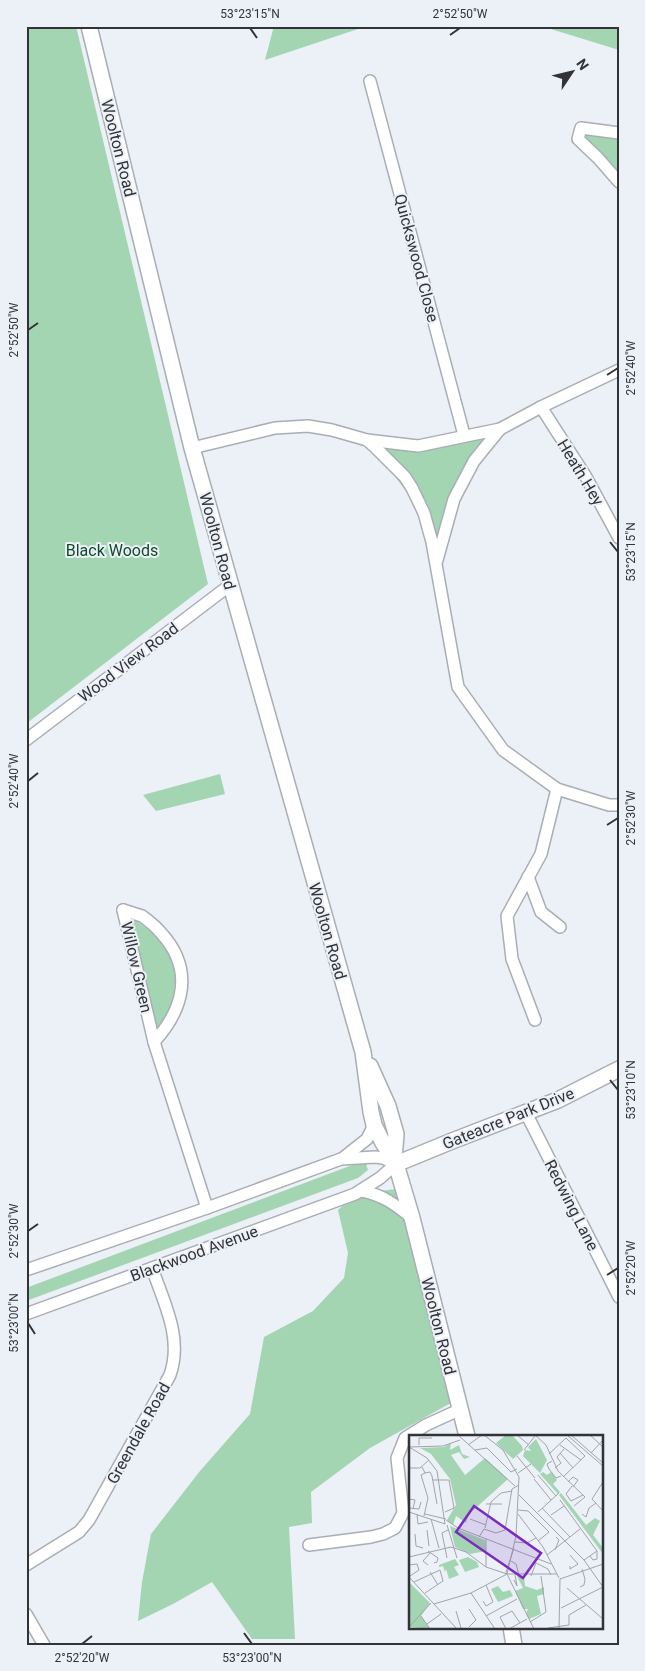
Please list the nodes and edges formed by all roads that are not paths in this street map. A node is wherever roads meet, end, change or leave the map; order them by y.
1 (89, 26) edge
2 (370, 82) dead end
3 (619, 133) edge
4 (619, 182) edge
5 (619, 370) edge
6 (540, 407) junction
7 (500, 429) junction
8 (464, 435) junction
9 (367, 440) junction
10 (192, 448) junction
11 (619, 538) edge
12 (436, 563) junction
13 (230, 585) junction
14 (26, 740) edge
15 (558, 789) junction
16 (619, 805) edge
17 (528, 877) junction
18 (560, 926) dead end
19 (535, 1020) dead end
20 (154, 1042) junction
21 (363, 1052) junction
22 (619, 1069) edge
23 (526, 1113) junction
24 (374, 1125) junction
25 (341, 1159) junction
26 (395, 1162) junction
27 (362, 1191) junction
28 (207, 1208) junction
29 (412, 1218) junction
30 (152, 1268) junction
31 (26, 1270) edge
32 (619, 1297) edge
33 (26, 1314) edge
34 (461, 1409) junction
35 (410, 1435) edge
36 (467, 1435) edge
37 (409, 1436) edge
38 (309, 1545) dead end
39 (26, 1566) edge
40 (26, 1614) edge
41 (511, 1628) edge
42 (44, 1645) edge
43 (514, 1645) edge

1 - 10 street, Woolton Road
2 - 8 street, Quickswood Close
3 - 4 street
5 - 6 street
6 - 7 street
6 - 11 street, Heath Hey
7 - 8 street
7 - 12 street
8 - 9 street
9 - 10 street
9 - 12 street
10 - 13 street, Woolton Road
12 - 15 street
13 - 14 street, Wood View Road
13 - 21 street, Woolton Road
15 - 16 street
15 - 17 street
17 - 18 street
17 - 19 street
20 - 20 street, Willow Green
20 - 28 street, Willow Green
21 - 24 street, Woolton Road
21 - 26 street, Woolton Road
22 - 23 street, Gateacre Park Drive
23 - 26 street, Gateacre Park Drive
23 - 32 street, Redwing Lane
24 - 25 street
24 - 26 street, Woolton Road
25 - 26 street
25 - 28 street
26 - 27 street, Blackwood Avenue
26 - 29 street, Woolton Road
27 - 29 street
27 - 30 street, Blackwood Avenue
28 - 31 street
29 - 34 street, Woolton Road
30 - 33 street, Blackwood Avenue
30 - 39 street, Greendale Road
34 - 35 street
34 - 36 street, Woolton Road
37 - 38 street
40 - 42 street
41 - 43 street

